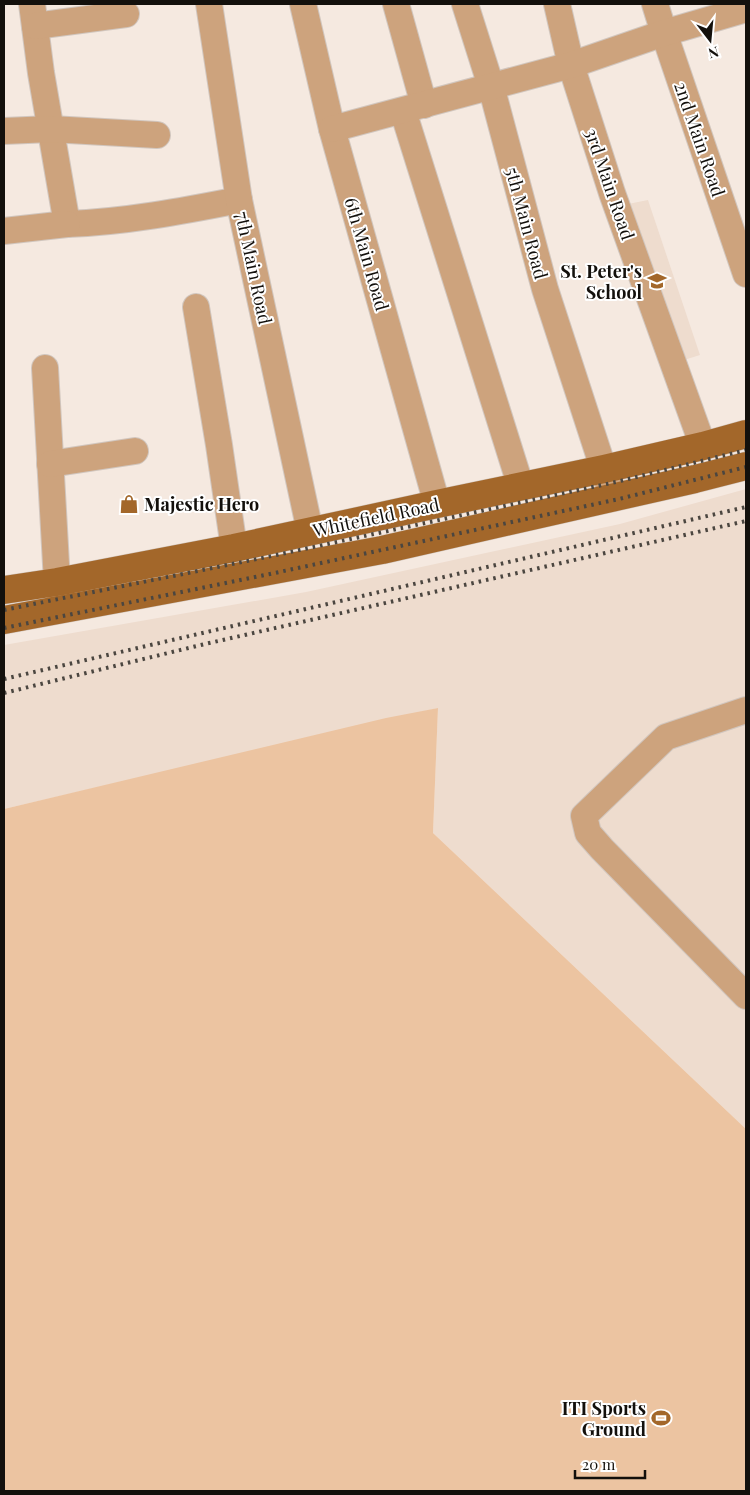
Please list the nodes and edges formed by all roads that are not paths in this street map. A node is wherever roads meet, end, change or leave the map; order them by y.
1 (209, 4) edge
2 (303, 4) edge
3 (396, 4) edge
4 (465, 4) edge
5 (557, 4) edge
6 (655, 4) edge
7 (746, 10) edge
8 (126, 14) dead end
9 (34, 15) edge
10 (664, 33) junction
11 (572, 65) junction
12 (491, 86) junction
13 (413, 108) junction
14 (51, 129) junction
15 (332, 129) junction
16 (4, 131) edge
17 (157, 134) dead end
18 (239, 200) junction
19 (67, 224) junction
20 (4, 231) edge
21 (746, 274) edge
22 (196, 307) dead end
23 (45, 368) dead end
24 (746, 434) edge
25 (703, 446) junction
26 (135, 451) dead end
27 (50, 464) junction
28 (746, 466) edge
29 (604, 469) junction
30 (521, 487) junction
31 (613, 498) junction
32 (437, 504) junction
33 (310, 531) junction
34 (234, 548) junction
35 (57, 582) junction
36 (4, 590) edge
37 (62, 609) junction
38 (4, 620) edge
39 (746, 710) edge
40 (746, 996) edge

1 - 18 street, 7th Main Road
2 - 15 street, 6th Main Road
3 - 13 street
4 - 12 street, 5th Main Road
5 - 11 street, 3rd Main Road
6 - 10 street, 2nd Main Road
7 - 10 street
8 - 9 street
9 - 14 street
10 - 11 street
10 - 21 street, 2nd Main Road
11 - 12 street
11 - 25 street, 3rd Main Road
12 - 13 street
12 - 29 street, 5th Main Road
13 - 15 street
13 - 30 street
14 - 16 street
14 - 17 street
14 - 19 street
15 - 32 street, 6th Main Road
18 - 19 street
18 - 33 street, 7th Main Road
19 - 20 street
22 - 34 street
23 - 27 street
24 - 25 main road, Whitefield Road
25 - 29 main road, Whitefield Road
26 - 27 street
27 - 35 street
28 - 31 main road, Whitefield Road
29 - 30 main road, Whitefield Road
29 - 31 street, 5th Main Road
30 - 32 main road, Whitefield Road
31 - 37 main road, Whitefield Road
32 - 33 main road, Whitefield Road
33 - 34 main road, Whitefield Road
34 - 35 main road, Whitefield Road
35 - 36 main road, Whitefield Road
35 - 37 street
37 - 38 main road, Whitefield Road
39 - 40 street

